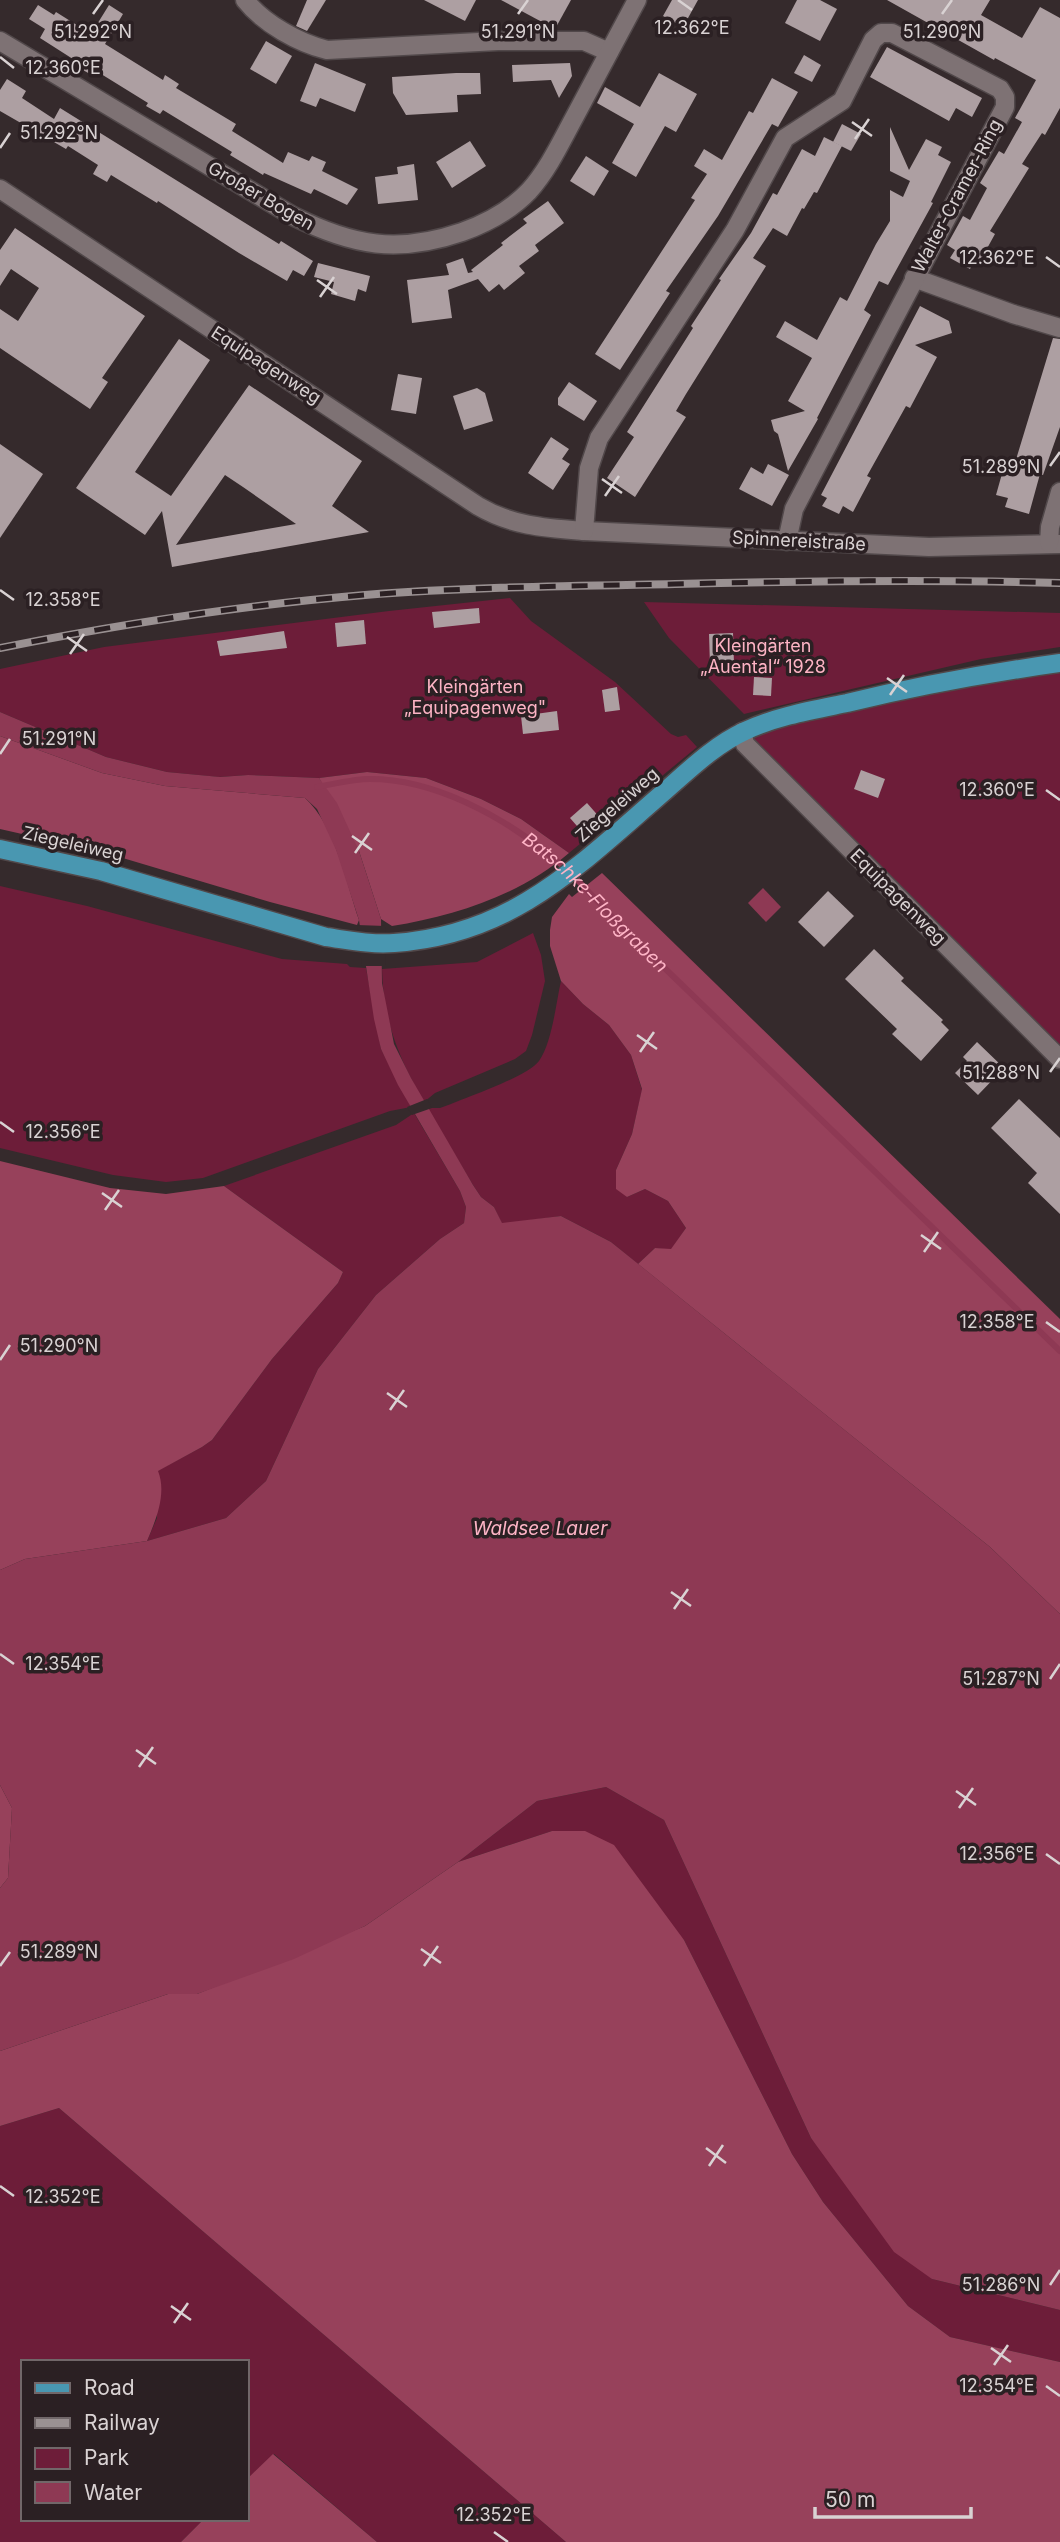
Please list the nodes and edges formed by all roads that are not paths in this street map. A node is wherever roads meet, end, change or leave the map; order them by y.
1 (245, 0) edge
2 (637, 0) edge
3 (0, 41) edge
4 (609, 52) junction
5 (0, 189) edge
6 (914, 278) junction
7 (1060, 328) edge
8 (1060, 492) edge
9 (539, 528) joint
10 (584, 531) junction
11 (787, 541) junction
12 (1055, 543) edge
13 (1060, 663) edge
14 (742, 732) junction
15 (0, 849) edge
16 (1060, 1059) edge

1 - 4 street
2 - 4 street, Großer Bogen
3 - 4 street, Großer Bogen
5 - 9 street, Equipagenweg
6 - 7 street
6 - 10 street, Walter-Cramer-Ring
6 - 11 street, Walter-Cramer-Ring
8 - 12 street
9 - 10 street, Spinnereistraße
10 - 11 street, Spinnereistraße
11 - 12 street, Spinnereistraße
13 - 14 main road, Ziegeleiweg
14 - 15 main road, Ziegeleiweg
14 - 16 street, Equipagenweg

